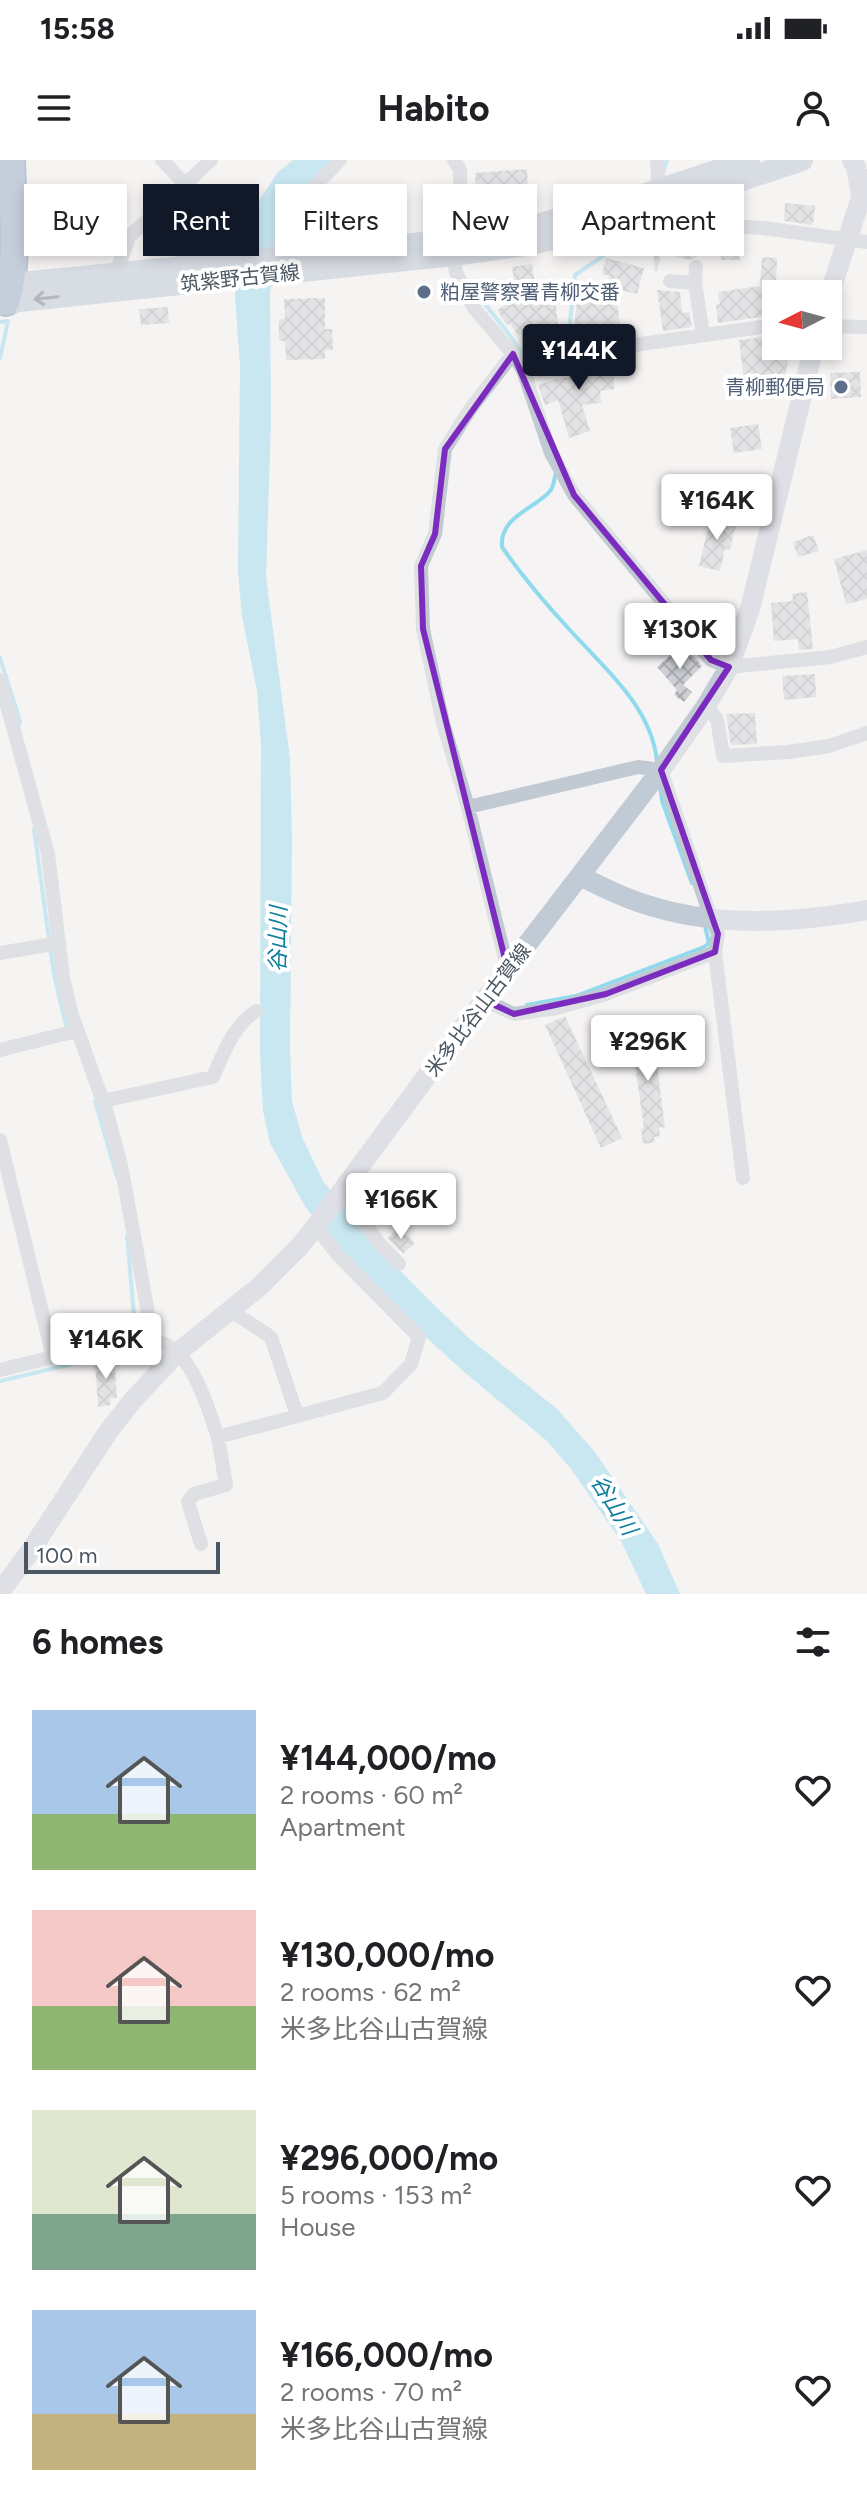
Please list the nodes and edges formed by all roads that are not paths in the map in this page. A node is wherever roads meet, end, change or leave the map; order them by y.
1 (11, 160) edge
2 (162, 160) edge
3 (211, 160) edge
4 (340, 160) edge
5 (454, 160) edge
6 (657, 160) edge
7 (749, 160) edge
8 (802, 160) edge
9 (852, 160) edge
10 (184, 183) junction
11 (460, 184) edge
12 (659, 184) edge
13 (677, 184) edge
14 (730, 184) edge
15 (864, 187) edge
16 (744, 227) edge
17 (857, 240) edge
18 (423, 251) edge
19 (454, 256) edge
20 (275, 263) junction
21 (696, 267) dead end
22 (235, 270) junction
23 (116, 274) junction
24 (837, 280) edge
25 (670, 281) dead end
26 (695, 283) junction
27 (3, 297) edge
28 (842, 326) edge
29 (762, 327) edge
30 (867, 327) edge
31 (703, 335) junction
32 (513, 354) junction
33 (811, 360) edge
34 (523, 370) junction
35 (867, 647) edge
36 (729, 667) junction
37 (0, 680) edge
38 (706, 706) junction
39 (867, 733) edge
40 (661, 770) junction
41 (468, 807) junction
42 (580, 876) junction
43 (867, 910) edge
44 (711, 918) junction
45 (59, 943) junction
46 (715, 952) junction
47 (0, 953) edge
48 (508, 971) junction
49 (486, 1001) junction
50 (256, 1011) dead end
51 (76, 1031) junction
52 (0, 1050) edge
53 (103, 1101) junction
54 (0, 1140) edge
55 (743, 1178) dead end
56 (342, 1191) junction
57 (316, 1225) junction
58 (399, 1264) dead end
59 (231, 1311) junction
60 (153, 1340) junction
61 (177, 1353) junction
62 (53, 1357) junction
63 (0, 1370) edge
64 (297, 1415) junction
65 (218, 1437) junction
66 (201, 1544) dead end
67 (0, 1592) edge

1 - 27 highway
2 - 10 street
3 - 10 street
4 - 20 street
5 - 11 street
6 - 12 street
7 - 13 main road, 筑紫野古賀線
8 - 14 main road, 筑紫野古賀線
9 - 15 main road
10 - 23 street
15 - 17 main road
16 - 17 street
17 - 24 main road
18 - 20 main road, 筑紫野古賀線
19 - 32 street
20 - 22 main road, 筑紫野古賀線
21 - 26 street
22 - 23 main road, 筑紫野古賀線
22 -> 27 main road, 筑紫野古賀線
23 - 27 main road, 筑紫野古賀線
25 - 26 street
26 - 31 street
28 - 30 street
29 - 31 street
31 - 34 street
32 - 34 street
32 - 41 street
33 - 36 main road, 米多比谷山古賀線
34 - 36 street
35 - 36 street
36 - 38 main road, 米多比谷山古賀線
37 - 45 street
38 - 39 street
38 - 40 main road, 米多比谷山古賀線
40 - 41 street
40 - 42 main road, 米多比谷山古賀線
40 - 44 street
41 - 48 street
42 - 44 main road
42 - 48 main road, 米多比谷山古賀線
43 - 44 main road
44 - 46 street
45 - 47 street
45 - 51 street
46 - 49 street
46 - 55 street
48 - 49 main road, 米多比谷山古賀線
49 - 56 main road, 米多比谷山古賀線
50 - 53 street
51 - 52 street
51 - 53 street
53 - 60 street
54 - 62 street
56 - 57 main road, 米多比谷山古賀線
56 - 58 street
57 - 59 main road, 米多比谷山古賀線
57 - 64 street
59 - 61 main road, 米多比谷山古賀線
59 - 64 street
60 - 61 street
60 - 62 street
61 - 65 street
61 - 67 main road, 米多比谷山古賀線
62 - 63 street
64 - 65 street
65 - 66 street

